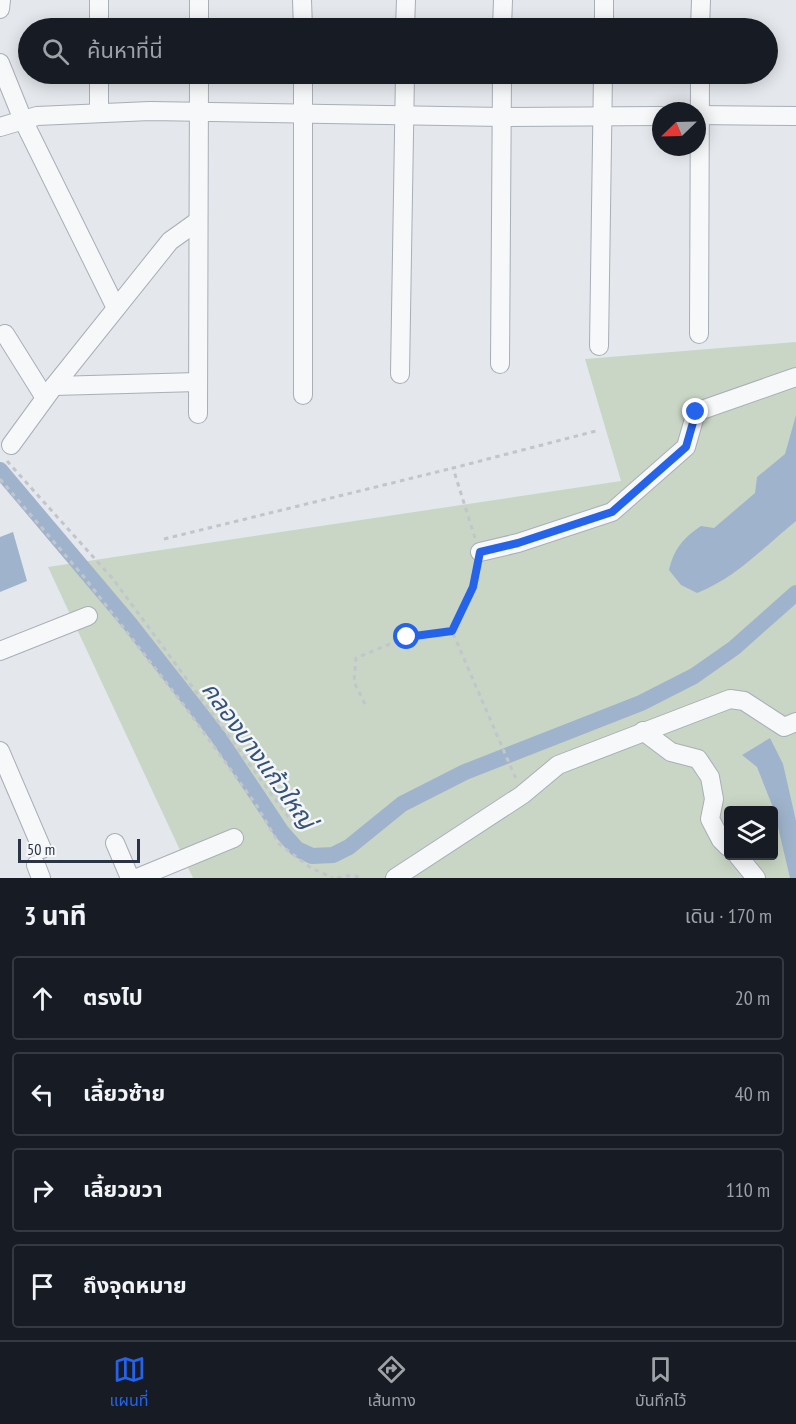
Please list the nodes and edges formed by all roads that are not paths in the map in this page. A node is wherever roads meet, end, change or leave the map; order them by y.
1 (1, 0) edge
2 (99, 0) edge
3 (199, 0) edge
4 (302, 0) edge
5 (406, 0) edge
6 (503, 0) edge
7 (604, 0) edge
8 (701, 0) edge
9 (0, 9) edge
10 (99, 18) edge
11 (199, 18) edge
12 (303, 18) edge
13 (405, 18) edge
14 (502, 18) edge
15 (604, 18) edge
16 (700, 18) edge
17 (0, 63) edge
18 (99, 84) edge
19 (199, 84) edge
20 (303, 84) edge
21 (405, 84) edge
22 (502, 84) edge
23 (603, 84) edge
24 (700, 84) edge
25 (699, 102) edge
26 (199, 112) junction
27 (99, 113) junction
28 (303, 114) junction
29 (404, 116) junction
30 (602, 116) junction
31 (652, 116) edge
32 (706, 116) edge
33 (796, 116) edge
34 (502, 117) junction
35 (23, 120) junction
36 (0, 127) edge
37 (698, 156) edge
38 (198, 220) junction
39 (116, 309) junction
40 (2, 331) edge
41 (699, 334) dead end
42 (599, 346) dead end
43 (501, 364) dead end
44 (400, 374) dead end
45 (796, 377) edge
46 (198, 382) junction
47 (49, 392) junction
48 (303, 395) dead end
49 (198, 414) dead end
50 (5, 449) edge
51 (480, 552) road end
52 (88, 616) dead end
53 (0, 651) edge
54 (790, 725) edge
55 (643, 731) junction
56 (0, 751) edge
57 (234, 838) dead end
58 (115, 843) dead end
59 (724, 843) edge
60 (742, 860) edge
61 (40, 864) edge
62 (130, 878) edge
63 (137, 878) edge
64 (395, 878) edge
65 (756, 878) edge

1 - 9 street
2 - 10 street
3 - 11 street
4 - 12 street
5 - 13 street
6 - 14 street
7 - 15 street
8 - 16 street
17 - 35 street
18 - 27 street
19 - 26 street
20 - 28 street
21 - 29 street
22 - 34 street
23 - 30 street
24 - 25 street
26 - 27 street
26 - 28 street
26 - 38 street
27 - 35 street
28 - 29 street
28 - 48 street
29 - 34 street
29 - 44 street
30 - 31 street
30 - 34 street
30 - 42 street
32 - 33 street
34 - 43 street
35 - 36 street
35 - 39 street
37 - 41 street
38 - 39 street
38 - 46 street
39 - 47 street
40 - 47 street
45 - 51 street
46 - 47 street
46 - 49 street
47 - 50 street
52 - 53 street
54 - 55 street
55 - 59 street
55 - 64 street
56 - 61 street
57 - 63 street
58 - 62 street
60 - 65 street

